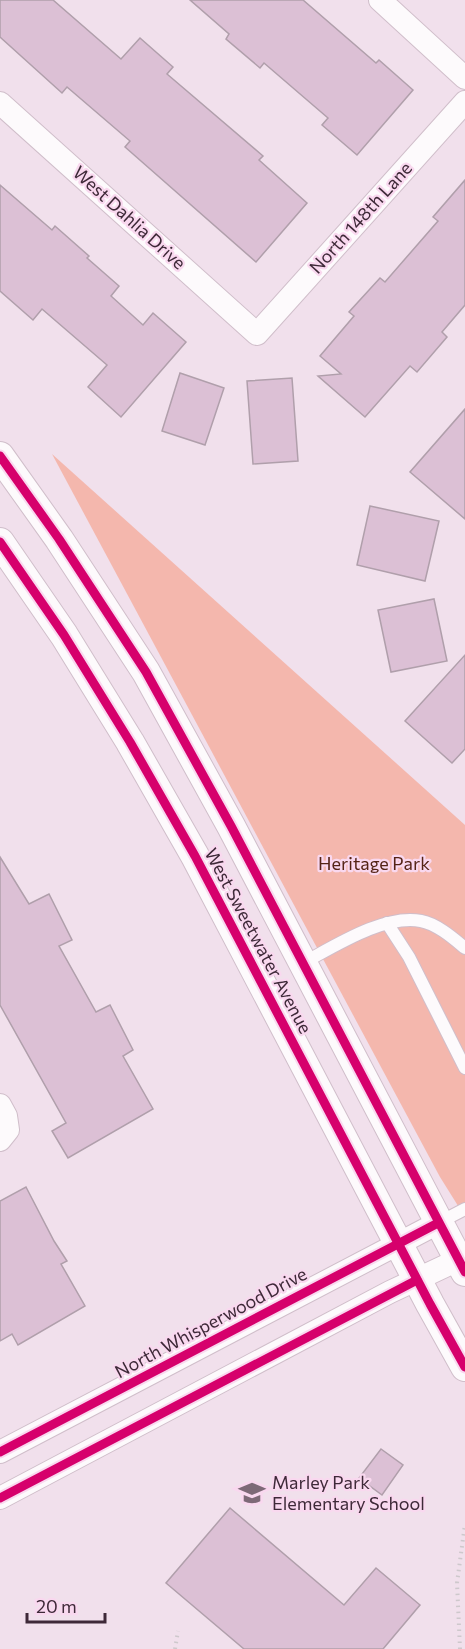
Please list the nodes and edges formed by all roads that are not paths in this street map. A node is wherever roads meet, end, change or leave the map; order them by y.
1 (380, 0) edge
2 (465, 78) edge
3 (465, 102) edge
4 (0, 103) edge
5 (257, 334) joint
6 (0, 456) edge
7 (0, 542) edge
8 (387, 923) junction
9 (465, 948) edge
10 (303, 963) junction
11 (465, 1068) edge
12 (0, 1105) edge
13 (4, 1135) edge
14 (465, 1209) edge
15 (438, 1223) junction
16 (399, 1244) junction
17 (463, 1263) edge
18 (417, 1280) junction
19 (465, 1367) edge
20 (0, 1452) edge
21 (0, 1498) edge

1 - 2 street
3 - 5 street, North 148th Lane
4 - 5 street, West Dahlia Drive
6 - 10 street, West Sweetwater Avenue
7 - 16 street, West Sweetwater Avenue
8 - 9 lane
8 - 10 lane
8 - 11 lane
10 - 15 street, West Sweetwater Avenue
12 - 13 street
14 - 15 lane
15 - 16 street, North Whisperwood Drive
15 - 17 street, West Sweetwater Avenue
16 - 18 street, West Sweetwater Avenue
16 - 20 street, North Whisperwood Drive
17 - 18 street
18 - 19 street, West Sweetwater Avenue
18 - 21 street

